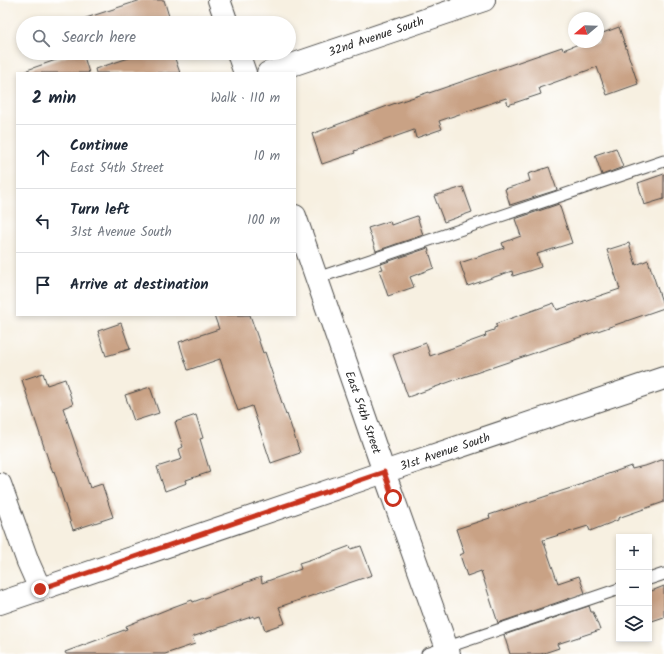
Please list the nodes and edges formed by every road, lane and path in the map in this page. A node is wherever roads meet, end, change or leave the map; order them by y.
1 (219, 0) edge
2 (484, 0) edge
3 (225, 16) edge
4 (240, 60) edge
5 (245, 72) edge
6 (271, 72) edge
7 (664, 161) edge
8 (296, 219) edge
9 (316, 278) junction
10 (664, 378) edge
11 (384, 472) junction
12 (0, 484) edge
13 (664, 574) edge
14 (652, 578) edge
15 (40, 589) junction
16 (616, 590) edge
17 (0, 603) edge
18 (441, 652) edge

1 - 3 street
2 - 6 street, 32nd Avenue South
4 - 5 street
7 - 9 lane
8 - 9 street, East 54th Street
9 - 11 street, East 54th Street
10 - 11 street, 31st Avenue South
11 - 15 street, 31st Avenue South
11 - 18 street, East 54th Street
12 - 15 street
13 - 14 lane
15 - 17 street, 31st Avenue South
16 - 18 lane

